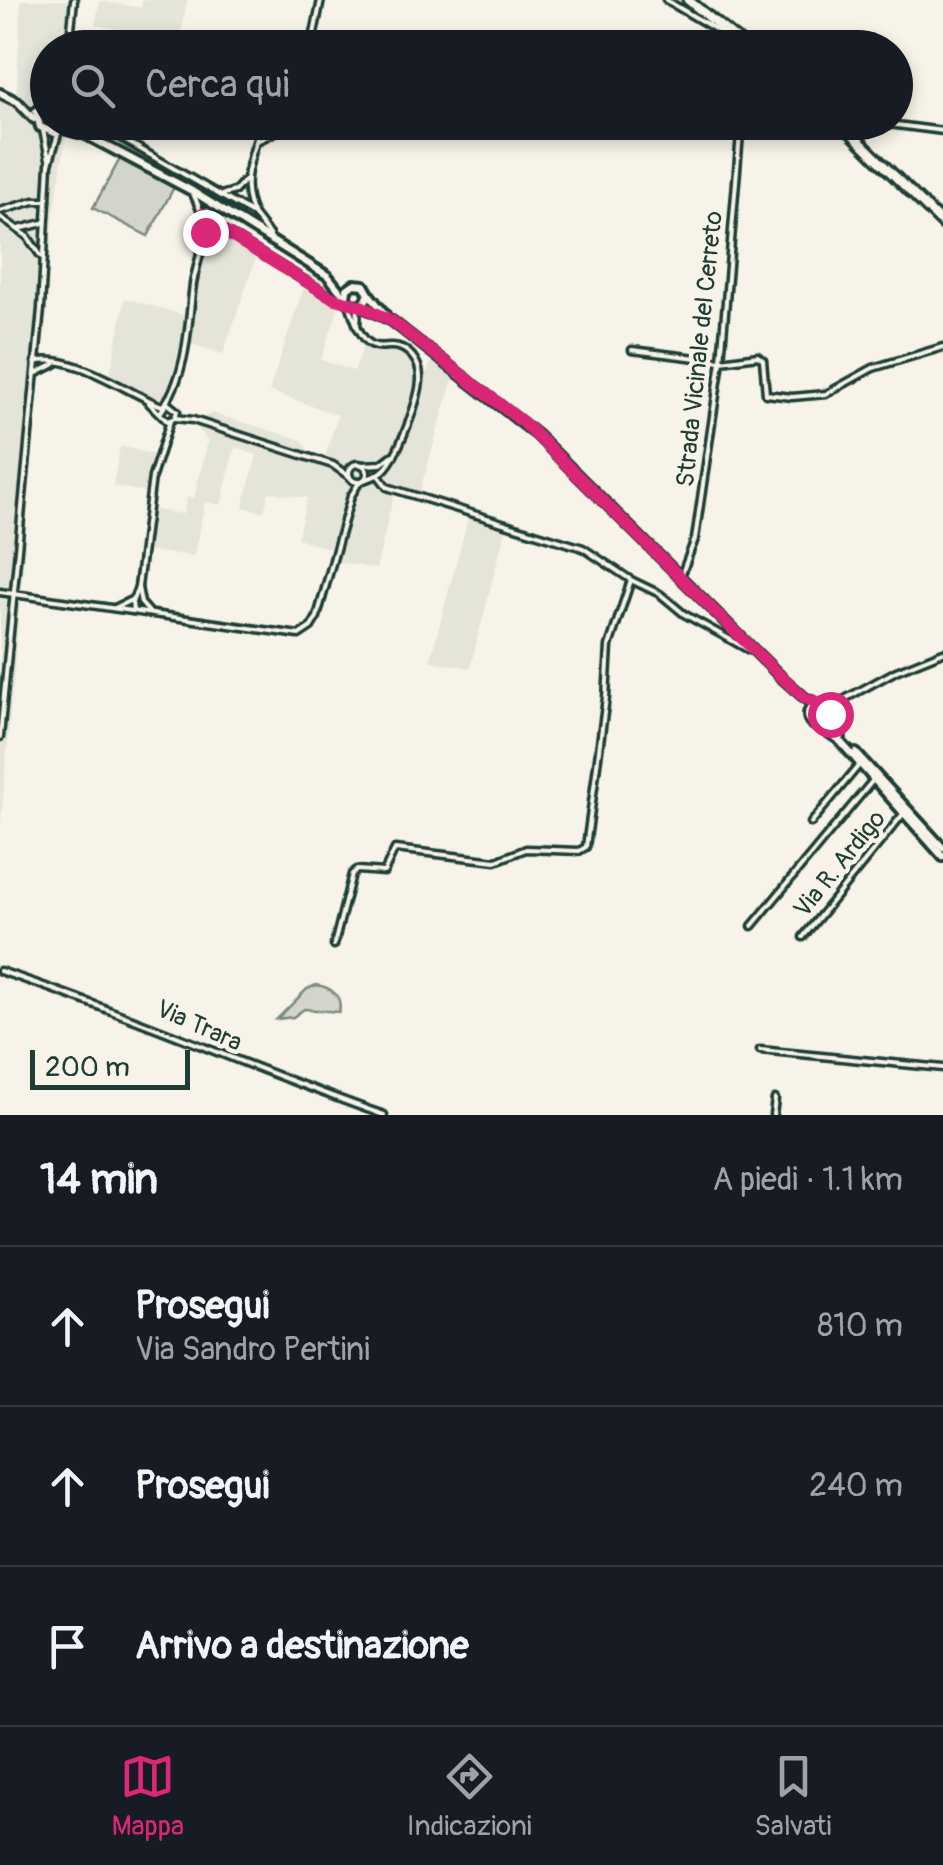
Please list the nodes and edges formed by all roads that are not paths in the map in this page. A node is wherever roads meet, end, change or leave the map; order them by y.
1 (74, 0) edge
2 (321, 0) edge
3 (666, 0) edge
4 (688, 0) edge
5 (71, 30) edge
6 (315, 30) edge
7 (715, 30) edge
8 (725, 30) edge
9 (0, 93) edge
10 (18, 102) junction
11 (30, 102) edge
12 (30, 115) edge
13 (913, 128) edge
14 (943, 132) edge
15 (45, 140) edge
16 (60, 140) edge
17 (94, 140) edge
18 (125, 140) edge
19 (739, 140) edge
20 (858, 140) edge
21 (257, 141) edge
22 (50, 164) junction
23 (244, 181) junction
24 (192, 192) junction
25 (220, 194) junction
26 (47, 202) junction
27 (0, 214) edge
28 (203, 214) junction
29 (252, 214) junction
30 (46, 222) junction
31 (943, 224) edge
32 (19, 228) junction
33 (232, 236) junction
34 (280, 247) junction
35 (200, 255) junction
36 (43, 260) junction
37 (328, 276) junction
38 (354, 284) junction
39 (368, 294) junction
40 (347, 301) junction
41 (360, 306) junction
42 (389, 319) junction
43 (358, 332) junction
44 (943, 347) edge
45 (37, 348) junction
46 (632, 350) dead end
47 (721, 361) junction
48 (35, 362) junction
49 (48, 363) junction
50 (34, 376) junction
51 (173, 390) junction
52 (142, 397) junction
53 (164, 405) junction
54 (176, 408) junction
55 (160, 415) junction
56 (172, 420) junction
57 (192, 420) junction
58 (162, 437) junction
59 (396, 451) junction
60 (333, 465) junction
61 (362, 465) junction
62 (353, 466) junction
63 (378, 475) junction
64 (351, 478) junction
65 (362, 480) junction
66 (352, 496) junction
67 (681, 576) junction
68 (631, 580) junction
69 (0, 592) edge
70 (14, 593) junction
71 (136, 598) junction
72 (110, 608) junction
73 (134, 612) junction
74 (158, 615) junction
75 (943, 652) edge
76 (758, 654) junction
77 (799, 693) junction
78 (843, 700) junction
79 (821, 704) junction
80 (809, 712) junction
81 (830, 715) junction
82 (820, 726) junction
83 (0, 737) edge
84 (860, 764) junction
85 (874, 779) junction
86 (904, 813) junction
87 (811, 823) dead end
88 (943, 848) edge
89 (943, 856) edge
90 (752, 926) dead end
91 (803, 937) dead end
92 (334, 945) dead end
93 (0, 970) edge
94 (760, 1050) dead end
95 (943, 1068) edge
96 (775, 1099) dead end
97 (384, 1115) edge
98 (773, 1115) edge

1 - 5 street
2 - 6 street
3 - 7 street
4 - 8 main road
9 - 10 main road
10 - 11 main road
10 - 12 main road
13 - 14 street
15 - 22 street
16 - 22 street
17 - 24 main road
18 - 25 street
19 - 47 street, Strada Vicinale del Cerreto
20 - 31 main road
21 - 23 street
22 - 26 street
23 - 25 street
23 - 29 street
24 - 28 street
24 - 34 main road
25 - 29 street
26 - 27 street
26 - 30 street
27 - 32 street
28 - 33 street
28 - 35 street
29 - 34 street
30 - 32 street
30 - 36 street
32 - 36 street
33 - 35 street
33 - 40 street
34 - 37 main road
35 - 51 street
36 - 45 street
37 - 38 main road
37 - 40 main road
38 - 39 main road
38 - 40 main road
39 - 41 main road
39 - 42 main road
40 - 41 main road
40 - 43 street
41 - 42 main road
41 - 43 street
42 - 67 main road
43 - 59 street
44 - 47 street
45 - 48 street
45 - 49 street
46 - 47 street
47 - 67 street, Strada Vicinale del Cerreto
48 - 49 street
48 - 50 street
49 - 50 street
49 - 52 street
50 - 70 street
51 - 53 street
51 - 54 street
52 - 53 street
52 - 55 street
53 - 54 street
53 - 55 street
54 - 56 street
54 - 57 street
55 - 56 street
55 - 58 street
56 - 57 street
56 - 58 street
57 - 60 street
58 - 71 street
59 - 61 street
59 - 63 street
60 - 62 street
60 - 64 street
61 - 62 street
61 - 65 street
62 - 64 street
63 - 65 street
63 - 68 street
64 - 65 street
64 - 66 street
65 - 66 street
66 - 74 street
67 - 76 main road
68 - 76 street
68 - 92 street
69 - 70 street
70 - 72 street
70 - 83 street
71 - 72 street
71 - 73 street
71 - 74 street
72 - 73 street
73 - 74 street
75 - 78 street
76 - 77 main road
77 - 79 main road
77 - 80 main road
78 - 79 street
78 - 81 street
79 - 80 main road
79 - 81 main road
80 - 82 main road
81 - 82 main road
81 - 88 main road
82 - 84 main road
84 - 85 main road
84 - 87 street
85 - 86 main road
85 - 90 street
86 - 89 main road
86 - 91 street, Via R. Ardigo
93 - 97 street, Via Trara
94 - 95 street
96 - 98 street

